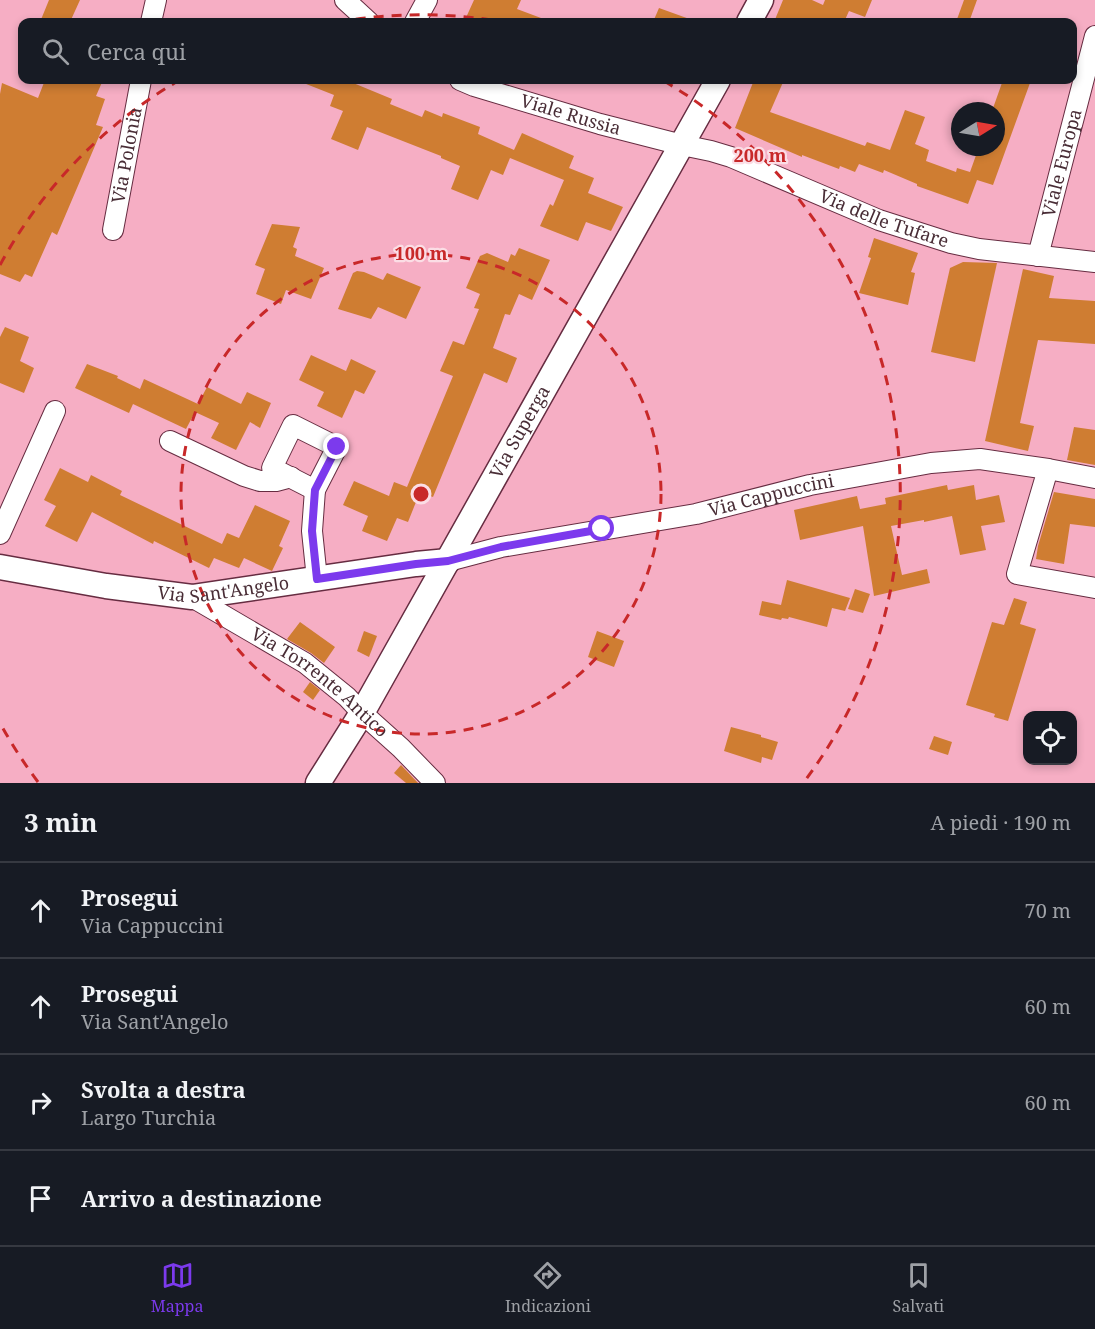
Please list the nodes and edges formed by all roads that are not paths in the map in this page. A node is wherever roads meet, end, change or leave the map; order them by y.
1 (156, 0) edge
2 (345, 0) edge
3 (427, 0) edge
4 (761, 0) edge
5 (153, 18) edge
6 (365, 18) edge
7 (417, 18) edge
8 (751, 18) edge
9 (1095, 36) edge
10 (140, 84) edge
11 (469, 84) edge
12 (716, 84) edge
13 (682, 145) junction
14 (113, 230) dead end
15 (1038, 256) junction
16 (1095, 262) edge
17 (55, 411) dead end
18 (170, 441) dead end
19 (1048, 469) junction
20 (291, 477) junction
21 (1095, 478) edge
22 (315, 490) junction
23 (0, 534) edge
24 (448, 561) junction
25 (0, 567) edge
26 (317, 579) junction
27 (1095, 588) edge
28 (192, 597) junction
29 (362, 713) junction
30 (318, 783) edge
31 (435, 783) edge

1 - 5 street
2 - 6 street
3 - 7 street
4 - 8 street
9 - 15 street, Viale Europa
10 - 14 street, Via Polonia
11 - 13 street, Viale Russia
12 - 13 street, Via Superga
13 - 15 street, Via delle Tufare
13 - 24 street, Via Superga
15 - 16 street, Via delle Tufare
17 - 23 street
18 - 20 street
19 - 21 street, Via Cappuccini
19 - 24 street, Via Cappuccini
19 - 27 street
20 - 22 street
20 - 22 street
22 - 26 street
24 - 26 street, Via Sant'Angelo
24 - 29 street, Via Superga
25 - 28 street, Via Sant'Angelo
26 - 28 street, Via Sant'Angelo
28 - 29 street, Via Torrente Antico
29 - 30 street, Via Superga
29 - 31 street, Via Torrente Antico

